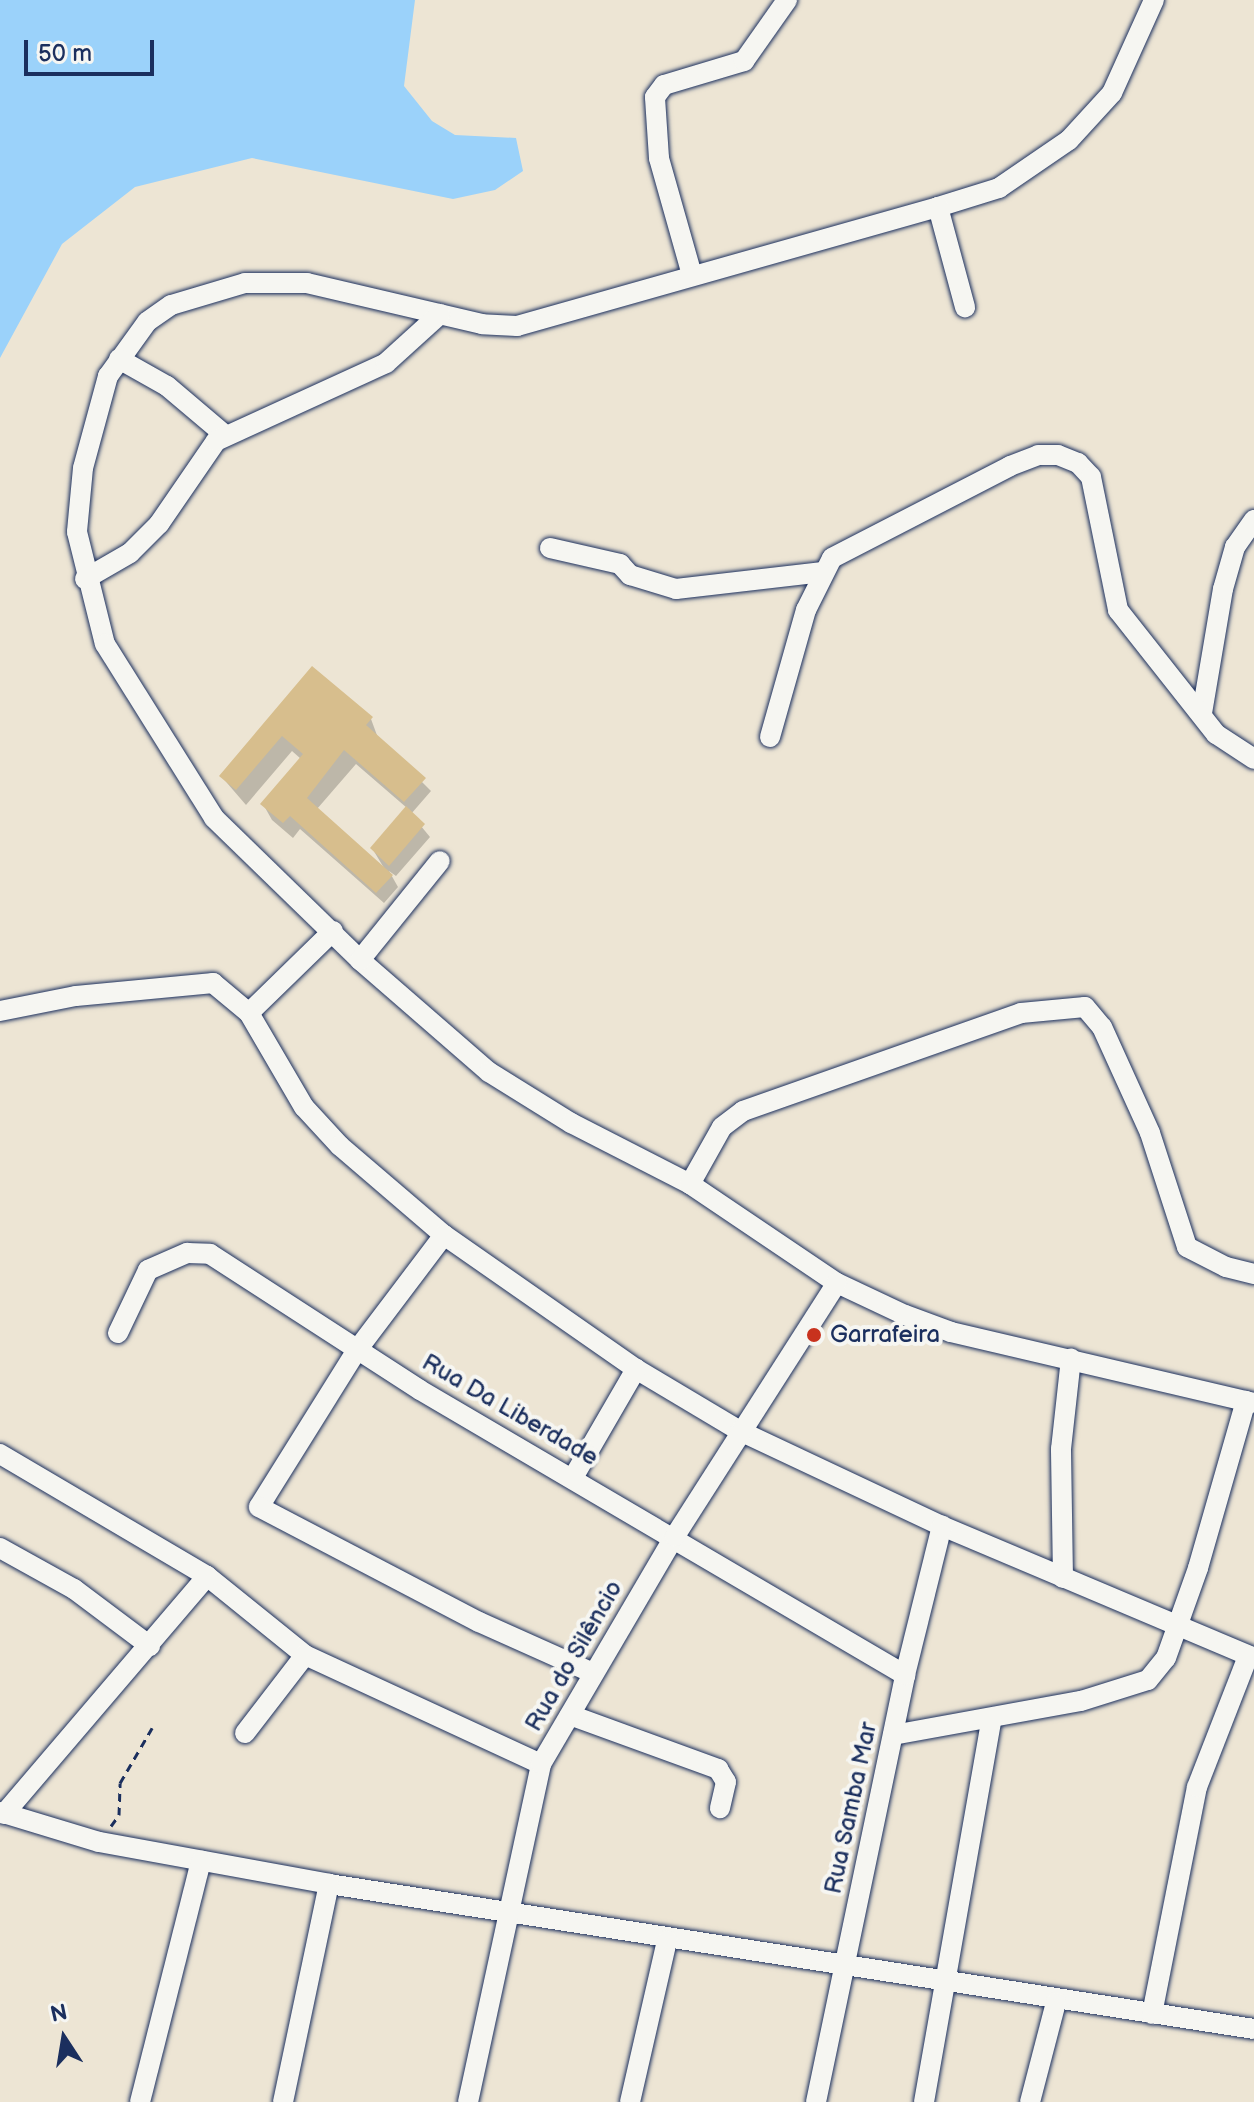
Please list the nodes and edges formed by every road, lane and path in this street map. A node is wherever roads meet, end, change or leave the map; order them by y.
1 (787, 0) edge
2 (1154, 0) edge
3 (938, 207) junction
4 (692, 275) junction
5 (965, 307) dead end
6 (440, 314) junction
7 (119, 359) junction
8 (225, 435) junction
9 (1254, 520) edge
10 (550, 548) dead end
11 (823, 572) junction
12 (85, 579) junction
13 (1202, 713) junction
14 (770, 737) dead end
15 (1254, 759) edge
16 (440, 861) dead end
17 (333, 931) junction
18 (360, 960) junction
19 (0, 1011) edge
20 (249, 1013) junction
21 (690, 1184) junction
22 (444, 1235) junction
23 (1254, 1274) edge
24 (837, 1283) junction
25 (118, 1333) dead end
26 (357, 1350) junction
27 (1071, 1359) junction
28 (636, 1369) junction
29 (1250, 1402) edge
30 (740, 1431) junction
31 (0, 1454) edge
32 (574, 1476) junction
33 (942, 1526) junction
34 (675, 1536) junction
35 (0, 1548) edge
36 (207, 1576) junction
37 (1063, 1578) junction
38 (1176, 1623) junction
39 (150, 1646) junction
40 (305, 1655) junction
41 (1251, 1657) edge
42 (593, 1673) junction
43 (905, 1675) junction
44 (570, 1715) junction
45 (992, 1718) junction
46 (152, 1728) dead end
47 (245, 1733) dead end
48 (893, 1735) junction
49 (541, 1764) junction
50 (720, 1808) dead end
51 (2, 1813) edge
52 (99, 1842) junction
53 (201, 1861) junction
54 (329, 1884) junction
55 (511, 1912) junction
56 (667, 1940) junction
57 (845, 1968) junction
58 (943, 1980) junction
59 (1056, 2002) junction
60 (1152, 2014) junction
61 (1254, 2029) edge
62 (140, 2102) edge
63 (283, 2102) edge
64 (468, 2102) edge
65 (630, 2102) edge
66 (816, 2102) edge
67 (924, 2102) edge
68 (1030, 2102) edge

1 - 4 street
2 - 3 street
3 - 4 street
3 - 5 street
4 - 6 street
6 - 7 street
6 - 8 street
7 - 8 street
7 - 12 street
8 - 12 street
9 - 13 street
10 - 11 street
11 - 13 street
11 - 14 street
12 - 17 street
13 - 15 street
16 - 18 street
17 - 18 street
17 - 20 street
18 - 21 street
19 - 20 street
20 - 22 street
21 - 23 street
21 - 24 street
22 - 26 street
22 - 28 street
24 - 27 street
24 - 30 street, Rua do Silêncio
25 - 26 street, Rua Da Liberdade
26 - 32 street, Rua Da Liberdade
26 - 42 street
27 - 29 street
27 - 37 street
28 - 30 street
28 - 32 street
29 - 38 street
30 - 33 street
30 - 34 street, Rua do Silêncio
31 - 36 street
32 - 34 street, Rua Da Liberdade
33 - 37 street
33 - 43 street, Rua Samba Mar
34 - 42 street, Rua do Silêncio
34 - 43 street, Rua Da Liberdade
35 - 39 street
36 - 39 street
36 - 40 street
37 - 38 street
38 - 41 street
38 - 45 street
39 - 51 street
40 - 47 street
40 - 49 street
41 - 60 street
42 - 44 street, Rua do Silêncio
43 - 48 street, Rua Samba Mar
44 - 49 street, Rua do Silêncio
44 - 50 street
45 - 48 street
45 - 58 street
46 - 52 path
48 - 57 street, Rua Samba Mar
49 - 55 street, Rua do Silêncio
51 - 52 street
52 - 53 street
53 - 54 street
53 - 62 street
54 - 55 street
54 - 63 street
55 - 56 street
55 - 64 street, Rua do Silêncio
56 - 57 street
56 - 65 street
57 - 58 street
57 - 66 street, Rua Samba Mar
58 - 59 street
58 - 67 street
59 - 60 street
59 - 68 street
60 - 61 street

